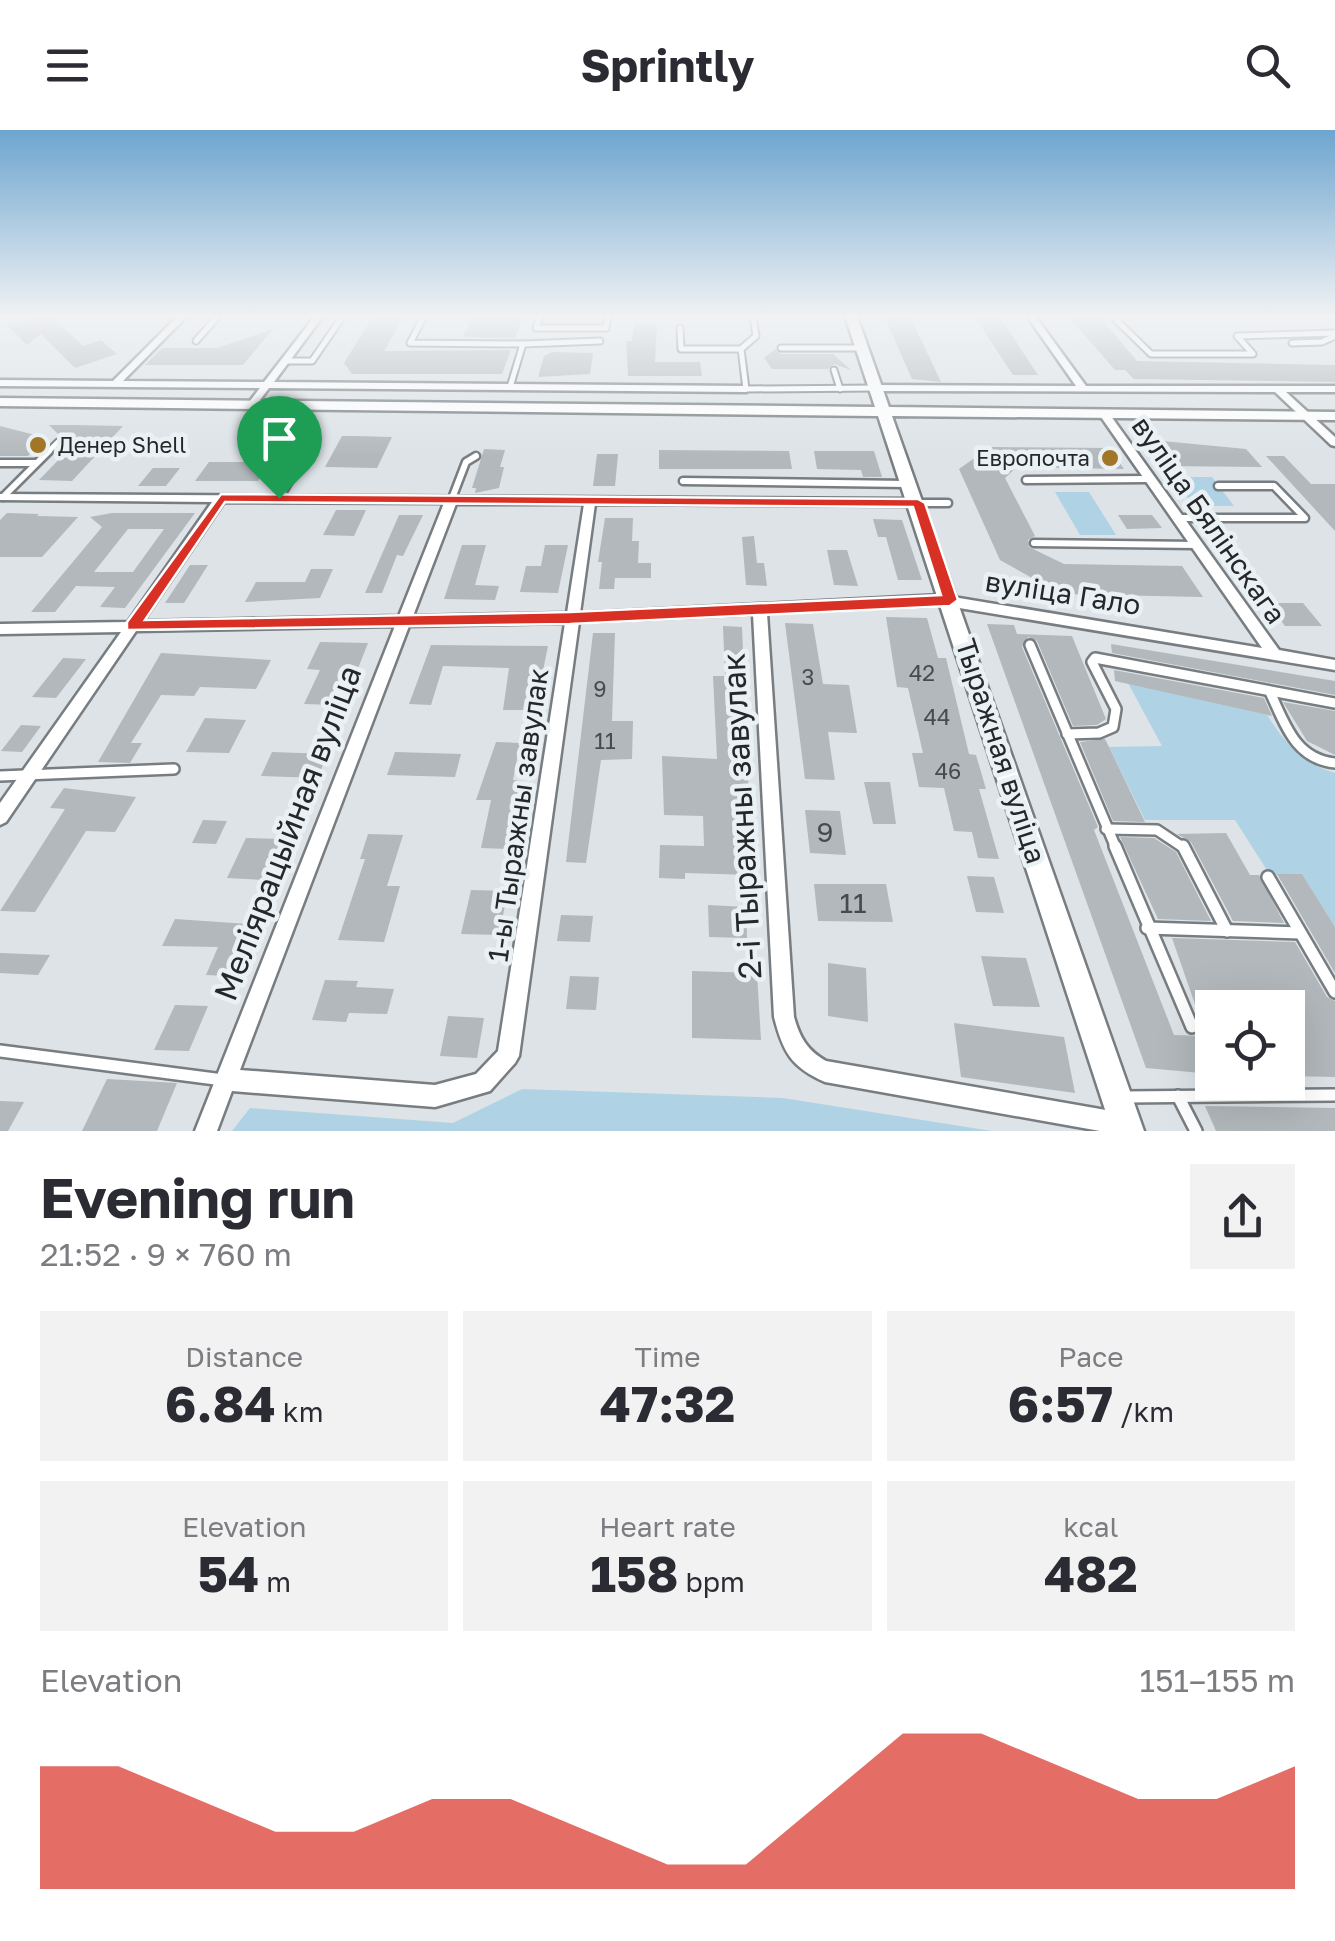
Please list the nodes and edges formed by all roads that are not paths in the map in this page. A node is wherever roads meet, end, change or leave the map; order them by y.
1 (136, 363) edge
2 (284, 363) edge
3 (517, 363) edge
4 (742, 363) edge
5 (869, 363) edge
6 (1065, 363) edge
7 (834, 370) dead end
8 (0, 383) edge
9 (114, 384) junction
10 (268, 384) junction
11 (510, 387) junction
12 (840, 388) junction
13 (878, 388) junction
14 (1083, 388) junction
15 (746, 389) junction
16 (1335, 389) edge
17 (1278, 390) junction
18 (0, 402) edge
19 (250, 406) junction
20 (886, 413) junction
21 (1104, 414) junction
22 (1306, 416) junction
23 (1335, 416) edge
24 (58, 442) dead end
25 (1335, 443) edge
26 (307, 452) dead end
27 (476, 456) dead end
28 (0, 462) edge
29 (36, 463) junction
30 (905, 477) junction
31 (1148, 478) junction
32 (1026, 480) dead end
33 (683, 482) dead end
34 (1218, 486) dead end
35 (1, 498) edge
36 (221, 498) junction
37 (279, 498) junction
38 (451, 500) junction
39 (590, 500) junction
40 (918, 503) junction
41 (948, 503) dead end
42 (1176, 518) junction
43 (1034, 543) dead end
44 (1196, 544) junction
45 (950, 600) junction
46 (760, 610) junction
47 (570, 618) junction
48 (402, 621) junction
49 (132, 626) junction
50 (0, 629) edge
51 (1030, 644) dead end
52 (1274, 654) junction
53 (1335, 664) edge
54 (1270, 692) junction
55 (1335, 703) edge
56 (1066, 734) junction
57 (1335, 763) edge
58 (174, 770) dead end
59 (0, 776) edge
60 (28, 776) junction
61 (0, 816) edge
62 (1106, 829) junction
63 (1268, 877) dead end
64 (1147, 928) junction
65 (1227, 930) junction
66 (1300, 933) junction
67 (1335, 992) edge
68 (1192, 1027) dead end
69 (0, 1050) edge
70 (225, 1080) junction
71 (1335, 1095) edge
72 (1116, 1096) junction
73 (1178, 1096) junction
74 (1126, 1128) edge
75 (206, 1131) edge
76 (1196, 1131) edge

1 - 9 street
2 - 10 street
3 - 11 lane
4 - 15 lane
5 - 13 main road, Тыражная вуліца
6 - 14 street
7 - 12 lane
8 - 9 street
9 - 10 street
10 - 11 street
10 - 19 street
11 - 15 street
12 - 13 lane
12 - 15 lane
13 - 14 street
13 - 20 main road, Тыражная вуліца
14 - 17 street
16 - 17 street
17 - 22 street
18 - 19 main road
19 - 20 main road
20 - 21 main road
20 - 30 main road, Тыражная вуліца
21 - 22 main road
21 - 31 street, вуліца Бялінскага
22 - 23 main road
22 - 25 street
24 - 29 lane
26 - 37 lane
27 - 38 lane
28 - 29 lane
29 - 35 lane
30 - 33 lane
30 - 40 main road, Тыражная вуліца
31 - 32 lane
31 - 42 street, вуліца Бялінскага
34 - 42 lane
35 - 36 street
36 - 37 street
36 - 49 street
37 - 38 street
38 - 39 street
38 - 48 street, Меліярацыйная вуліца
39 - 40 street
39 - 47 street, 1-ы Тыражны завулак
40 - 41 lane
40 - 45 main road, Тыражная вуліца
42 - 44 street, вуліца Бялінскага
43 - 44 lane
44 - 52 street, вуліца Бялінскага
45 - 46 street, вуліца Гало
45 - 52 street, вуліца Гало
45 - 72 main road, Тыражная вуліца
46 - 47 street, вуліца Гало
46 - 74 street, 2-і Тыражны завулак
47 - 48 street, вуліца Гало
47 - 70 street, 1-ы Тыражны завулак
48 - 49 street, вуліца Гало
48 - 70 street, Меліярацыйная вуліца
49 - 50 street, вуліца Гало
49 - 60 street
51 - 56 lane
52 - 53 street, вуліца Гало
54 - 55 lane
54 - 56 lane
54 - 57 lane
56 - 62 lane
58 - 60 lane
59 - 60 lane
60 - 61 street
62 - 64 lane
62 - 65 lane
63 - 66 lane
64 - 65 lane
64 - 68 lane
65 - 66 lane
66 - 67 lane
69 - 70 lane
70 - 75 street, Меліярацыйная вуліца
71 - 73 lane
72 - 73 lane
72 - 74 main road, Тыражная вуліца
73 - 76 lane

